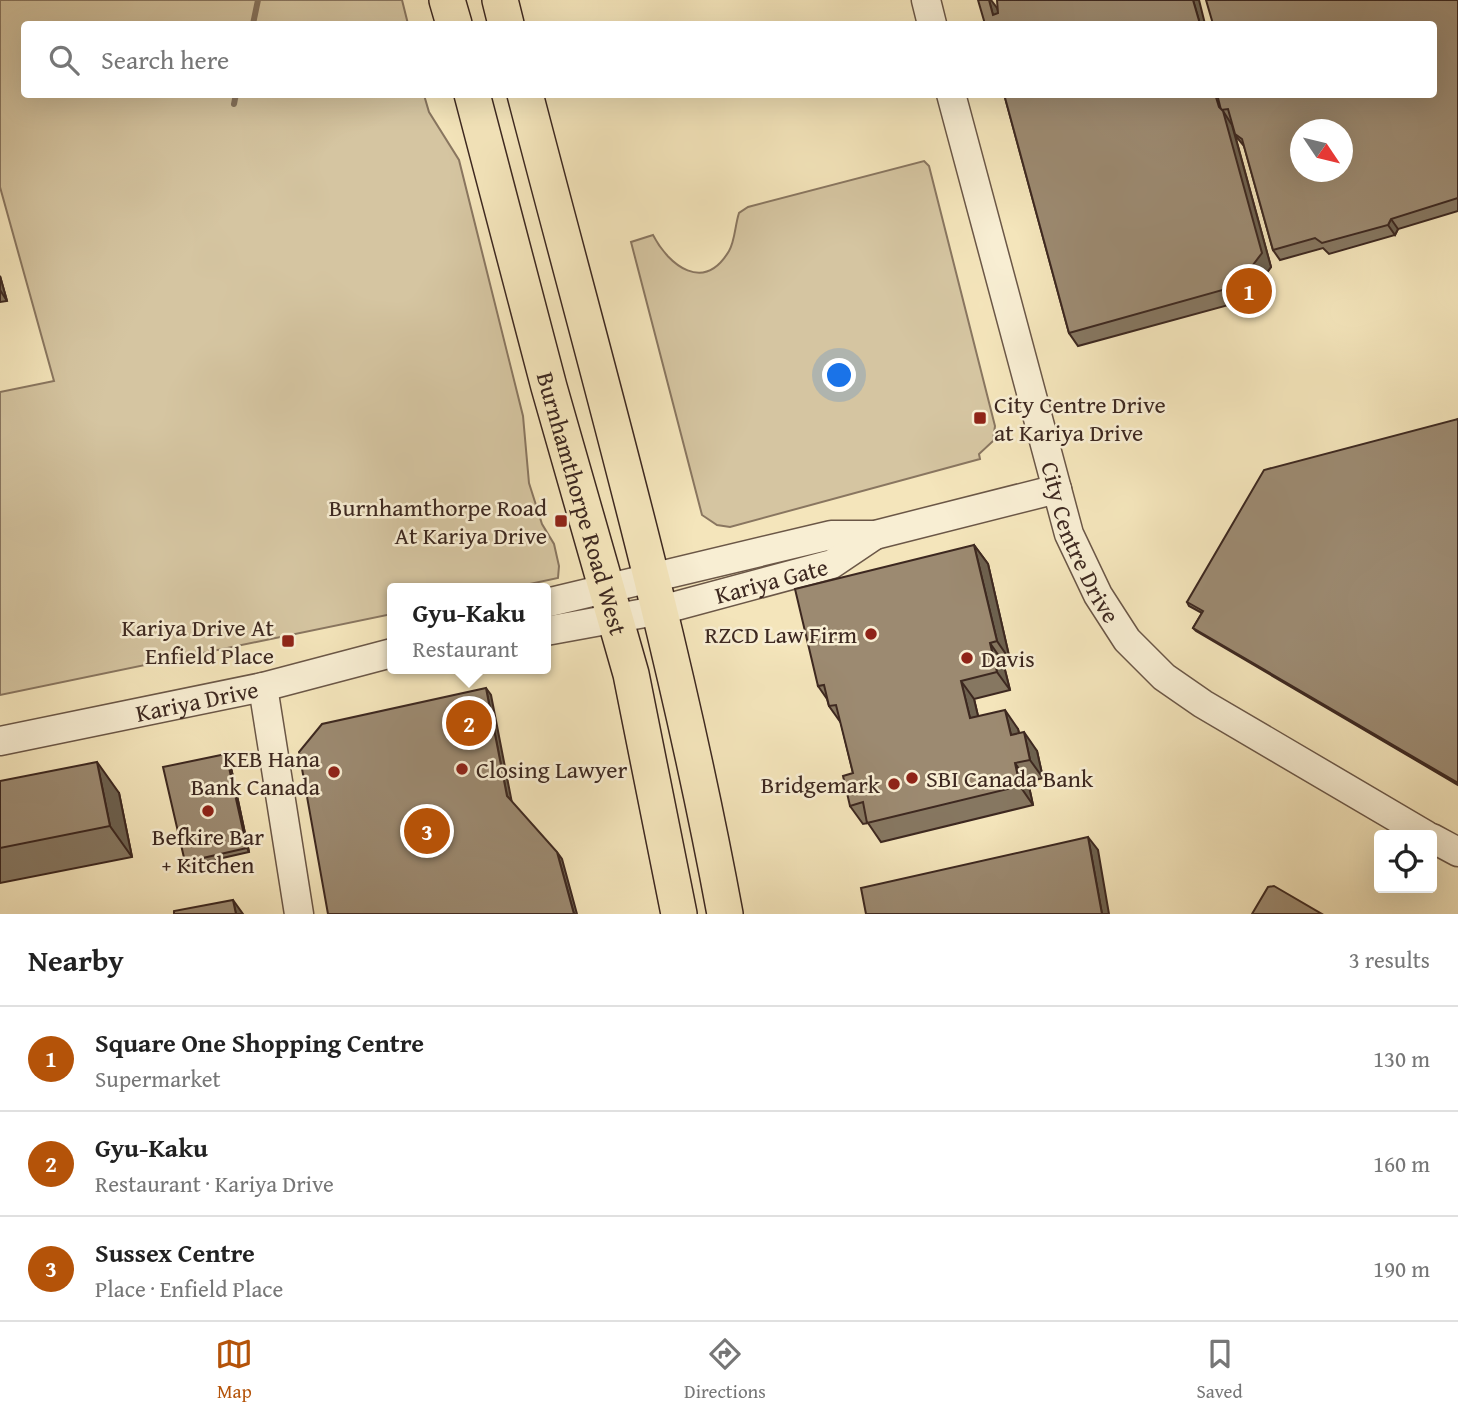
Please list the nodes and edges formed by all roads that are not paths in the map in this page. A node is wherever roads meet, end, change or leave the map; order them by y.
1 (447, 0) edge
2 (500, 0) edge
3 (926, 0) edge
4 (453, 21) edge
5 (505, 21) edge
6 (931, 21) edge
7 (473, 98) edge
8 (526, 98) edge
9 (952, 98) edge
10 (1058, 489) junction
11 (657, 594) junction
12 (551, 603) edge
13 (611, 604) junction
14 (551, 629) edge
15 (387, 654) edge
16 (263, 687) junction
17 (0, 741) edge
18 (1417, 830) edge
19 (1437, 841) edge
20 (1458, 852) edge
21 (299, 914) edge
22 (679, 914) edge
23 (725, 914) edge

1 - 4 main road
2 - 5 main road
3 - 6 street
7 - 13 main road, Burnhamthorpe Road West
8 - 11 main road, Burnhamthorpe Road West
9 - 10 street, City Centre Drive
10 - 11 street, Kariya Gate
10 - 18 street, City Centre Drive
11 - 13 street
11 - 23 main road, Burnhamthorpe Road West
12 - 13 street
13 - 14 street
13 - 22 main road, Burnhamthorpe Road West
15 - 16 street, Kariya Drive
16 - 17 street, Kariya Drive
16 - 21 street
19 - 20 street

